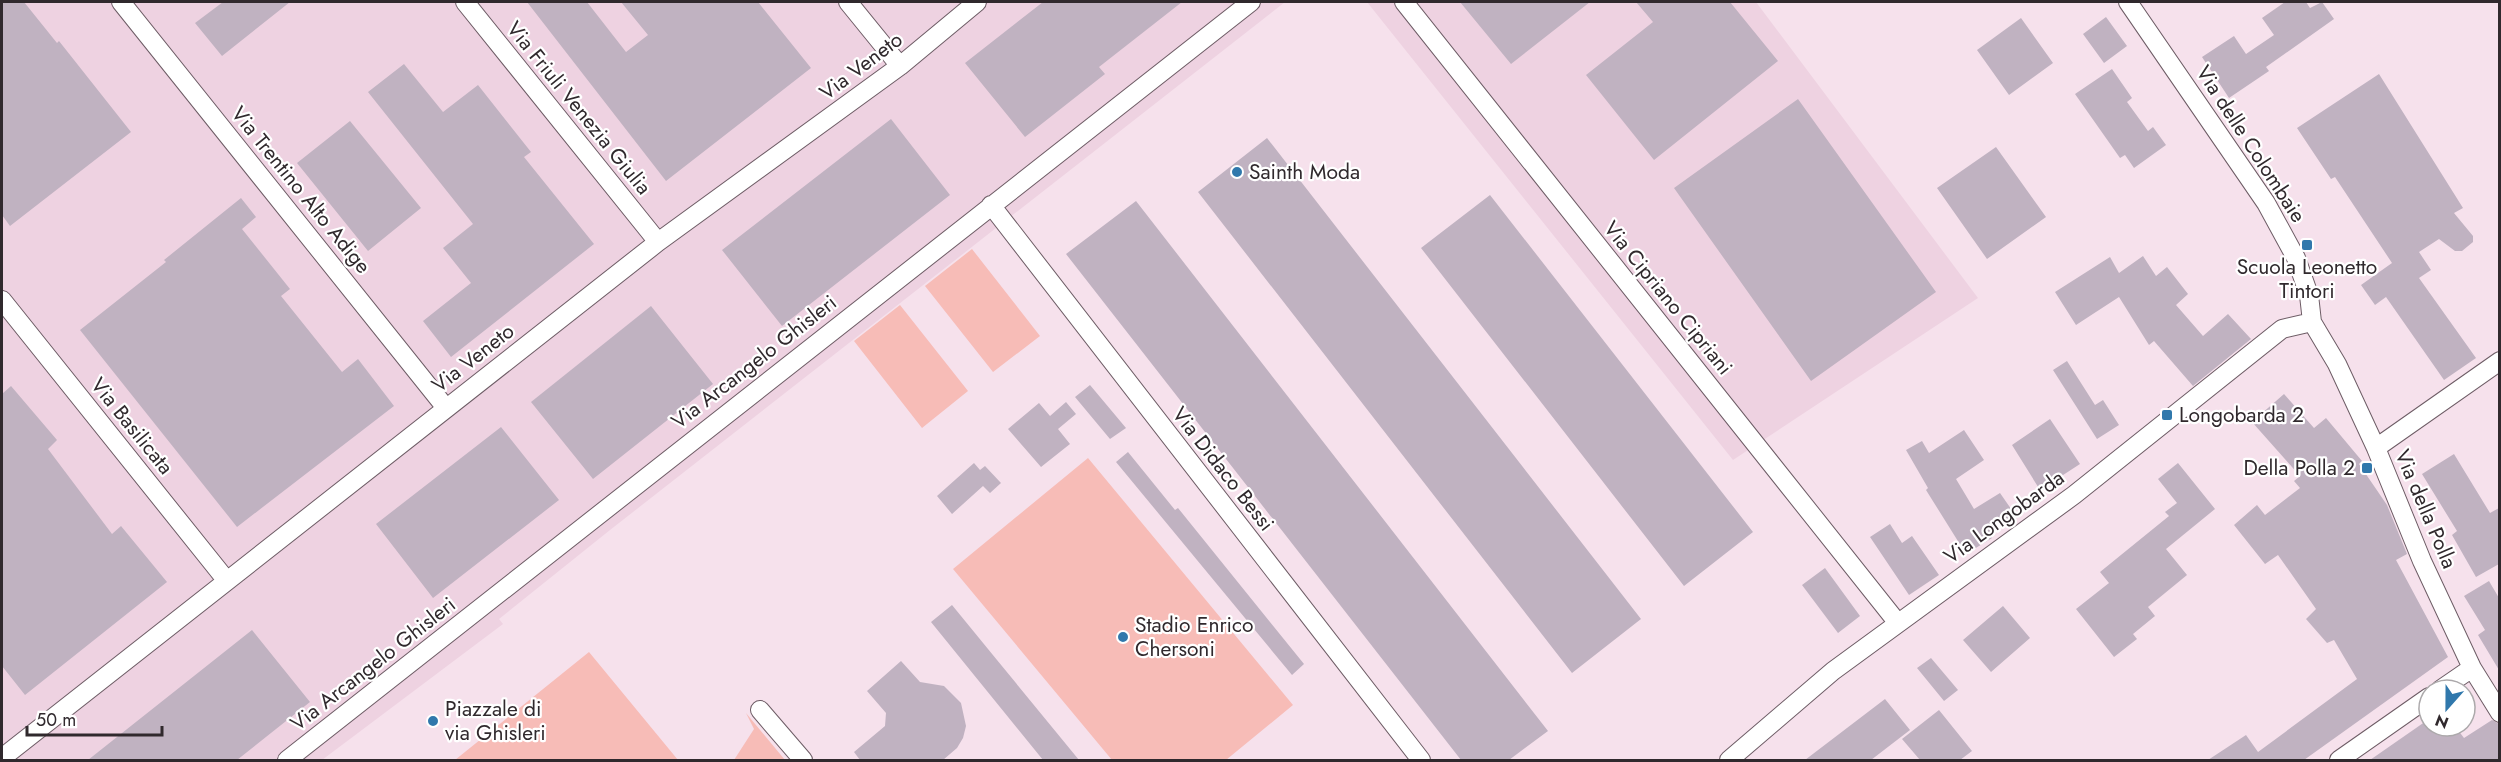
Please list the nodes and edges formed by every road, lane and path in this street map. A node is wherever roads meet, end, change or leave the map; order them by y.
1 (121, 2) edge
2 (465, 2) edge
3 (848, 2) edge
4 (977, 2) edge
5 (1251, 2) edge
6 (1404, 2) edge
7 (2128, 2) edge
8 (900, 66) junction
9 (991, 205) junction
10 (658, 242) junction
11 (2, 300) edge
12 (2312, 322) junction
13 (2499, 361) edge
14 (446, 408) junction
15 (2376, 448) junction
16 (227, 581) junction
17 (1897, 622) junction
18 (2472, 668) junction
19 (2457, 678) edge
20 (2417, 705) edge
21 (760, 710) dead end
22 (2499, 713) edge
23 (3, 752) edge
24 (287, 760) edge
25 (803, 760) edge
26 (1421, 760) edge
27 (1729, 760) edge
28 (2339, 760) edge

1 - 14 street, Via Trentino Alto Adige
2 - 10 street, Via Friuli Venezia Giulia
3 - 8 street
4 - 8 street, Via Veneto
5 - 9 street, Via Arcangelo Ghisleri
6 - 17 street, Via Cipriano Cipriani
7 - 12 street, Via delle Colombaie
8 - 10 street, Via Veneto
9 - 24 street, Via Arcangelo Ghisleri
9 - 26 street, Via Didaco Bessi
10 - 14 street, Via Veneto
11 - 16 street, Via Basilicata
12 - 15 street, Via della Polla
12 - 17 street, Via Longobarda
13 - 15 street
14 - 16 street, Via Veneto
15 - 18 street, Via della Polla
16 - 23 street, Via Veneto
17 - 27 street, Via Longobarda
18 - 19 street
18 - 22 street, Via della Polla
20 - 28 street
21 - 25 street

